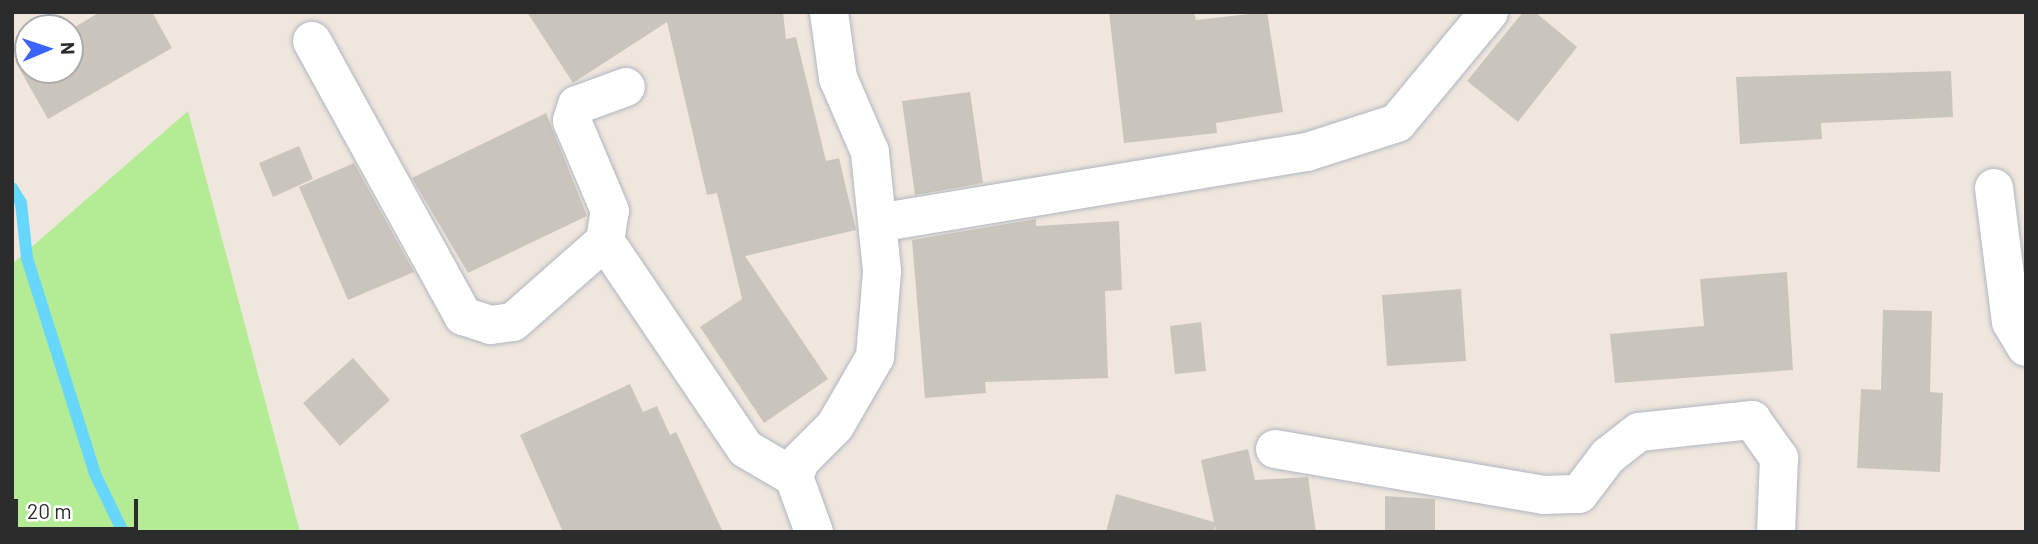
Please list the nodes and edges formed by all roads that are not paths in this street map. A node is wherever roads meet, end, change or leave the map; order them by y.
1 (829, 12) edge
2 (1489, 12) edge
3 (312, 41) dead end
4 (626, 87) dead end
5 (1994, 188) dead end
6 (878, 223) junction
7 (605, 241) junction
8 (2026, 347) edge
9 (1275, 449) dead end
10 (794, 477) junction
11 (814, 532) edge
12 (1776, 532) edge

1 - 6 street
2 - 6 street
3 - 7 street
4 - 7 street
5 - 8 street
6 - 10 street
7 - 10 street
9 - 12 street
10 - 11 street

